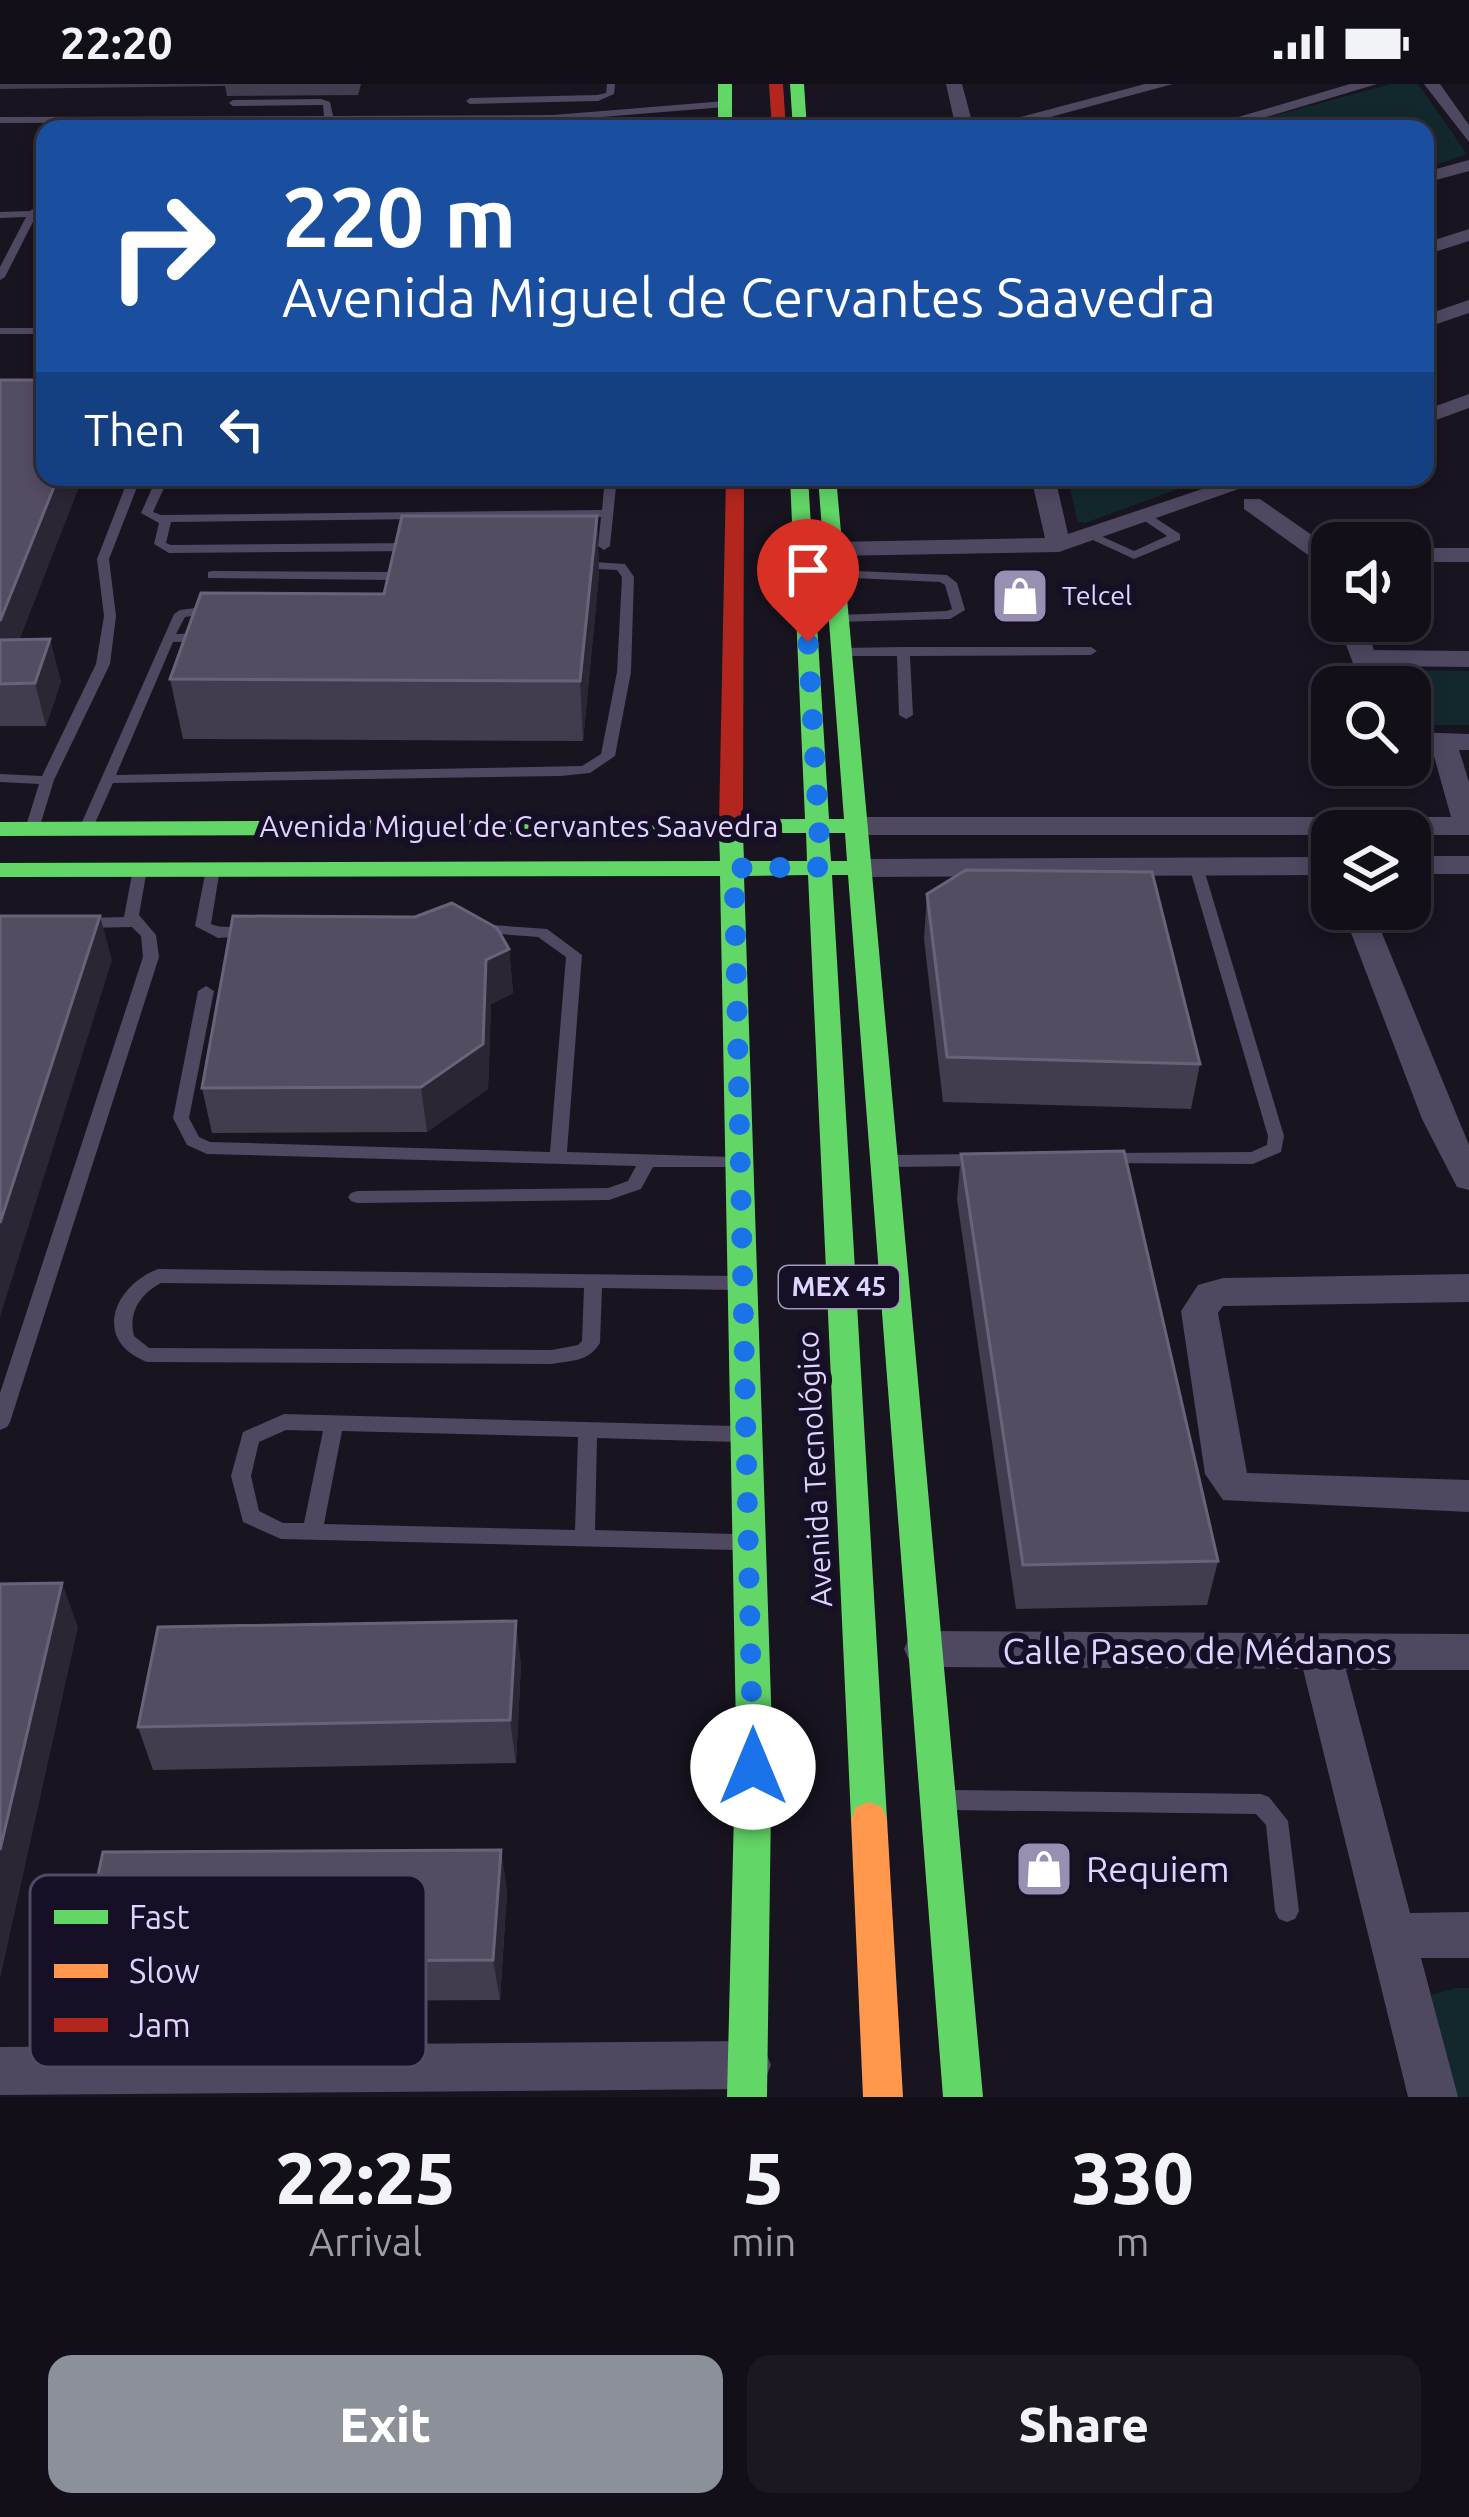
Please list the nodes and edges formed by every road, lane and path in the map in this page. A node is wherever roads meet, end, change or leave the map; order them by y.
1 (611, 84) edge
2 (776, 84) edge
3 (797, 84) edge
4 (1165, 84) edge
5 (1369, 84) edge
6 (1432, 84) edge
7 (959, 85) edge
8 (491, 88) dead end
9 (470, 101) junction
10 (233, 103) dead end
11 (725, 106) edge
12 (450, 118) junction
13 (329, 119) junction
14 (0, 120) edge
15 (318, 120) edge
16 (778, 120) edge
17 (799, 120) edge
18 (964, 120) edge
19 (1021, 120) edge
20 (1239, 120) edge
21 (36, 121) edge
22 (1469, 137) edge
23 (1469, 165) edge
24 (1434, 175) edge
25 (36, 211) edge
26 (32, 214) junction
27 (0, 215) edge
28 (1469, 235) edge
29 (22, 237) junction
30 (36, 237) edge
31 (1434, 246) edge
32 (0, 278) edge
33 (1469, 306) edge
34 (1434, 319) edge
35 (0, 331) edge
36 (36, 331) edge
37 (1469, 401) edge
38 (1434, 414) edge
39 (132, 486) edge
40 (159, 486) edge
41 (610, 486) edge
42 (735, 486) edge
43 (799, 486) edge
44 (828, 486) edge
45 (1045, 486) edge
46 (1234, 486) edge
47 (1252, 504) dead end
48 (607, 513) junction
49 (531, 514) junction
50 (1146, 516) junction
51 (166, 519) junction
52 (530, 530) edge
53 (1088, 535) junction
54 (604, 545) dead end
55 (1059, 545) junction
56 (1311, 547) edge
57 (422, 548) edge
58 (1431, 555) edge
59 (1469, 555) edge
60 (834, 561) junction
61 (410, 564) edge
62 (568, 565) edge
63 (212, 575) dead end
64 (390, 576) junction
65 (386, 591) edge
66 (241, 609) edge
67 (838, 619) junction
68 (214, 637) edge
69 (168, 638) junction
70 (1358, 642) edge
71 (903, 651) junction
72 (1091, 651) dead end
73 (841, 652) junction
74 (1364, 658) junction
75 (1469, 659) edge
76 (1367, 666) edge
77 (906, 715) dead end
78 (1456, 741) edge
79 (0, 778) edge
80 (106, 779) junction
81 (47, 780) junction
82 (731, 825) junction
83 (601, 826) junction
84 (818, 826) junction
85 (855, 826) junction
86 (1137, 826) junction
87 (1468, 826) edge
88 (0, 829) edge
89 (32, 829) junction
90 (86, 829) junction
91 (1431, 865) edge
92 (1469, 865) edge
93 (1148, 866) junction
94 (1196, 866) junction
95 (1311, 866) edge
96 (600, 867) junction
97 (821, 867) junction
98 (734, 868) junction
99 (861, 868) junction
100 (140, 869) junction
101 (212, 869) junction
102 (0, 870) edge
103 (134, 922) junction
104 (70, 923) edge
105 (448, 930) edge
106 (1365, 930) edge
107 (264, 932) edge
108 (206, 991) dead end
109 (558, 1156) junction
110 (1091, 1159) edge
111 (648, 1160) junction
112 (999, 1160) edge
113 (884, 1162) junction
114 (740, 1163) junction
115 (1469, 1178) edge
116 (357, 1197) dead end
117 (593, 1280) junction
118 (741, 1283) junction
119 (1469, 1288) edge
120 (0, 1422) edge
121 (334, 1423) junction
122 (588, 1430) junction
123 (746, 1434) junction
124 (1469, 1496) edge
125 (312, 1533) junction
126 (585, 1539) junction
127 (747, 1542) junction
128 (926, 1648) junction
129 (1320, 1651) junction
130 (1469, 1652) edge
131 (938, 1800) junction
132 (1287, 1911) dead end
133 (1469, 1935) edge
134 (1394, 1936) junction
135 (0, 2071) edge
136 (747, 2081) edge
137 (884, 2097) edge
138 (963, 2097) edge
139 (1433, 2097) edge

1 - 9 lane
2 - 16 main road
3 - 17 main road
4 - 19 street
5 - 20 street
6 - 22 street
7 - 18 street
8 - 9 lane
9 - 12 lane
10 - 13 lane
11 - 12 lane
12 - 13 lane
13 - 15 lane
14 - 21 lane
23 - 24 street
25 - 26 lane
26 - 27 lane
26 - 29 lane
28 - 31 street
29 - 30 lane
29 - 32 lane
33 - 34 street
35 - 36 lane
37 - 38 street
39 - 81 lane
40 - 51 lane
41 - 48 lane
42 - 82 main road, MEX 45
43 - 84 main road, Avenida Tecnológico / MEX 45
44 - 60 main road
45 - 55 street
46 - 50 street
47 - 56 street
48 - 49 lane
48 - 54 lane
49 - 51 lane
49 - 52 lane
50 - 53 street
50 - 53 lane
51 - 57 lane
53 - 55 street
55 - 60 street
58 - 59 street
60 - 67 main road
60 - 67 lane
61 - 64 lane
62 - 80 lane
63 - 64 lane
64 - 65 lane
66 - 69 lane
67 - 73 main road
68 - 69 lane
69 - 80 lane
70 - 74 street
71 - 72 lane
71 - 73 lane
71 - 77 lane
73 - 85 main road
74 - 75 street
74 - 76 street
78 - 87 street
79 - 81 lane
80 - 90 lane
81 - 89 lane
82 - 83 main road, Avenida Miguel de Cervantes Saavedra
82 - 84 main road, Avenida Miguel de Cervantes Saavedra
82 - 98 main road, MEX 45
83 - 90 main road, Avenida Miguel de Cervantes Saavedra
83 - 96 main road
84 - 85 main road, Avenida Miguel de Cervantes Saavedra
84 - 97 main road, Avenida Tecnológico / MEX 45
85 - 86 street, Avenida Miguel de Cervantes Saavedra
85 - 99 main road
86 - 87 street, Avenida Miguel de Cervantes Saavedra
86 - 93 street
88 - 89 main road, Avenida Miguel de Cervantes Saavedra
89 - 90 main road, Avenida Miguel de Cervantes Saavedra
91 - 92 street
93 - 94 street, Avenida Miguel de Cervantes Saavedra
93 - 99 street, Avenida Miguel de Cervantes Saavedra
94 - 95 street, Avenida Miguel de Cervantes Saavedra
94 - 110 lane
96 - 98 main road, Avenida Miguel de Cervantes Saavedra
96 - 101 main road, Avenida Miguel de Cervantes Saavedra
97 - 98 main road, Avenida Miguel de Cervantes Saavedra
97 - 99 main road, Avenida Miguel de Cervantes Saavedra
97 - 137 main road, Avenida Tecnológico / MEX 45
98 - 114 main road, MEX 45
99 - 113 main road
100 - 101 main road, Avenida Miguel de Cervantes Saavedra
100 - 102 main road, Avenida Miguel de Cervantes Saavedra
100 - 103 lane
101 - 107 lane
103 - 104 lane
103 - 120 lane
105 - 109 lane
106 - 115 street
108 - 109 lane
109 - 111 lane
111 - 114 lane
111 - 116 lane
112 - 113 lane
113 - 128 main road
114 - 118 main road, MEX 45
117 - 117 lane
117 - 118 lane
118 - 123 main road, MEX 45
119 - 124 street
121 - 122 lane
121 - 125 lane
121 - 125 lane
122 - 123 lane
122 - 126 lane
123 - 127 main road, MEX 45
125 - 126 lane
126 - 127 lane
127 - 136 main road, MEX 45
128 - 129 street, Calle Paseo de Médanos
128 - 131 main road
129 - 130 street, Calle Paseo de Médanos
129 - 134 street
131 - 132 lane
131 - 138 main road
133 - 134 street
134 - 139 street
135 - 136 street

